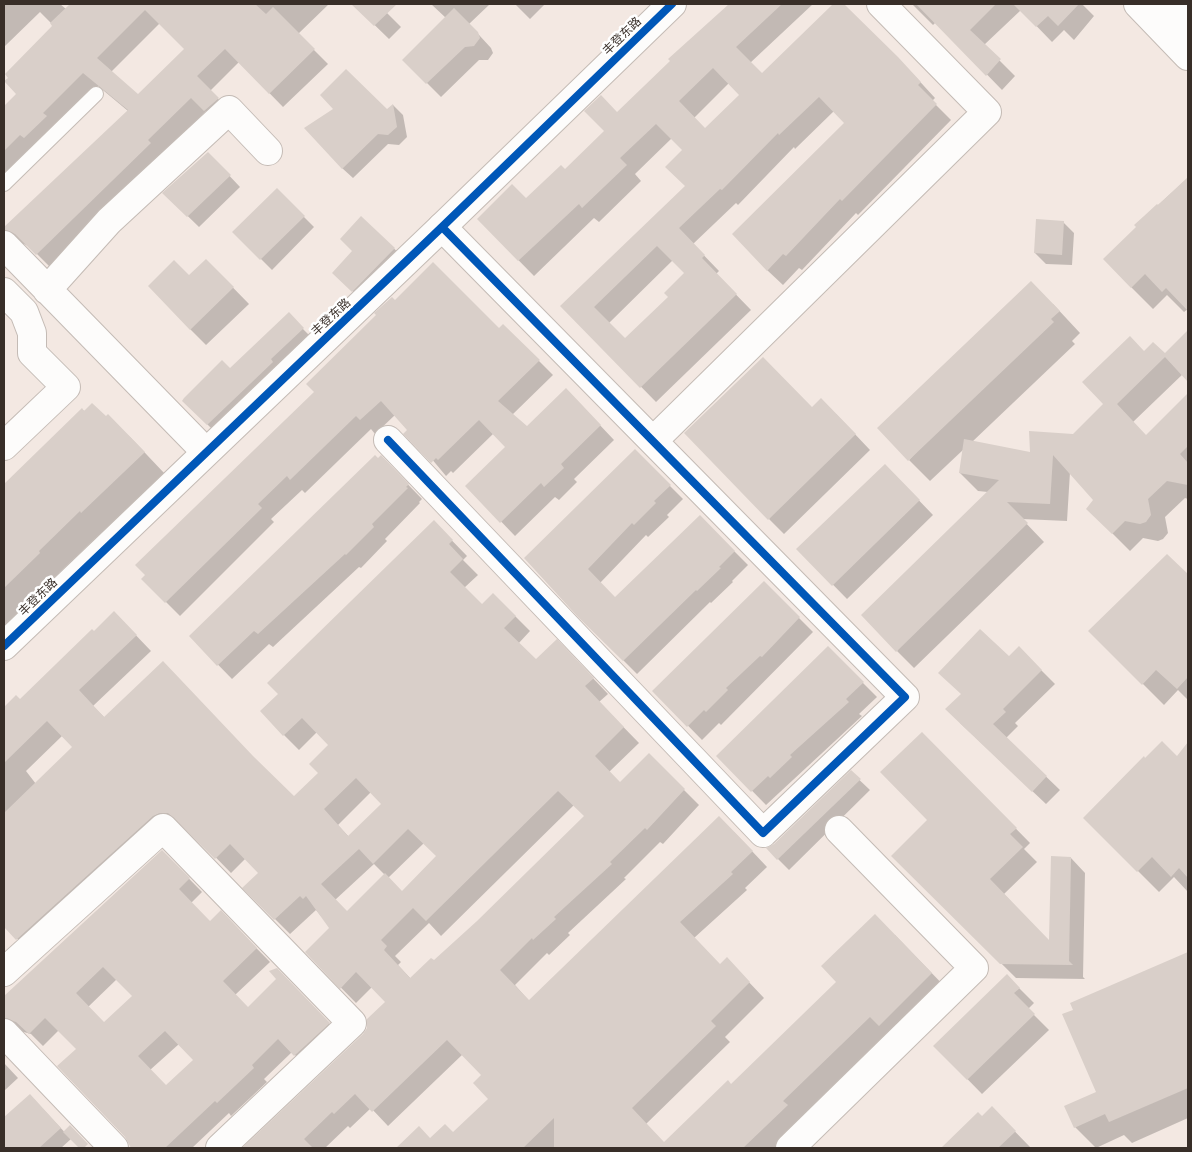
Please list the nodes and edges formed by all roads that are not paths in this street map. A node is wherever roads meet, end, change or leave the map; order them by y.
1 (672, 4) edge
2 (882, 4) edge
3 (1138, 4) edge
4 (1169, 4) edge
5 (1188, 23) edge
6 (1188, 56) edge
7 (96, 94) dead end
8 (268, 151) dead end
9 (4, 184) edge
10 (442, 227) junction
11 (4, 245) edge
12 (47, 290) junction
13 (4, 292) edge
14 (24, 312) junction
15 (388, 440) dead end
16 (653, 441) junction
17 (4, 446) edge
18 (205, 452) junction
19 (4, 646) edge
20 (839, 830) dead end
21 (4, 972) edge
22 (4, 1033) edge
23 (114, 1148) edge
24 (220, 1148) edge
25 (790, 1148) edge

1 - 10 street, 丰登东路
2 - 16 street
3 - 6 street
4 - 5 street
7 - 9 lane
8 - 12 street
10 - 16 street
10 - 18 street, 丰登东路
11 - 12 street
12 - 14 lane
12 - 18 street
13 - 14 street
14 - 17 street
15 - 16 street
18 - 19 street, 丰登东路
20 - 25 street
21 - 24 street
22 - 23 street

